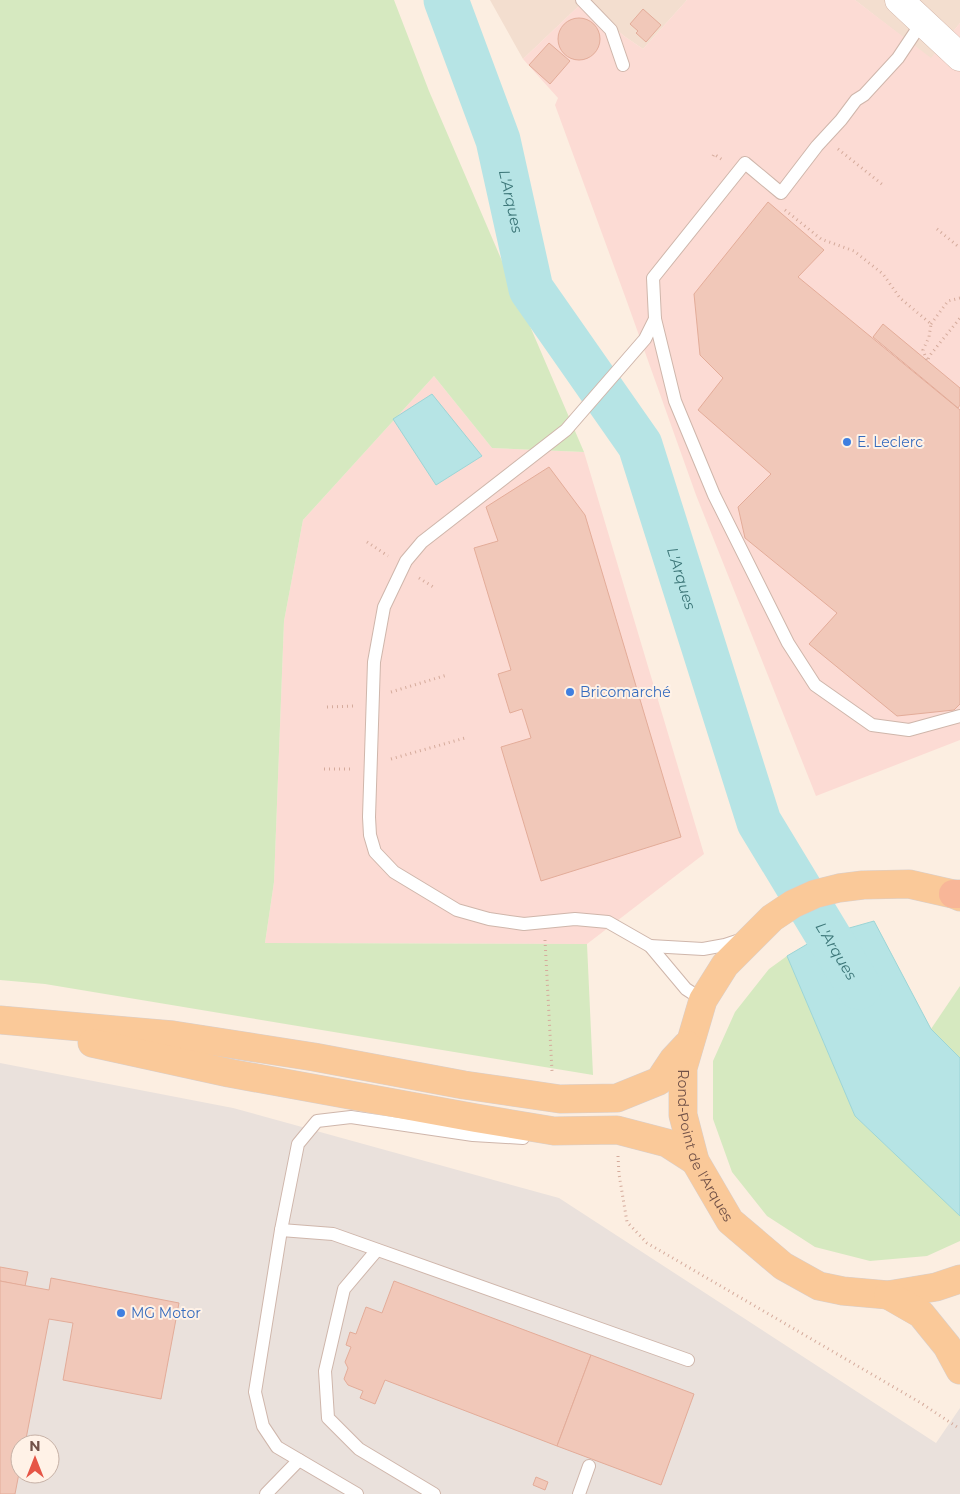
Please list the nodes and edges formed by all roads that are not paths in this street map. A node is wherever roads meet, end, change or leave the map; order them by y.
1 (582, 0) edge
2 (899, 0) edge
3 (922, 22) junction
4 (958, 52) edge
5 (623, 65) dead end
6 (655, 319) junction
7 (960, 716) edge
8 (958, 895) edge
9 (754, 935) junction
10 (650, 946) junction
11 (703, 1000) junction
12 (0, 1021) edge
13 (690, 1042) junction
14 (617, 1130) junction
15 (695, 1161) junction
16 (282, 1230) junction
17 (377, 1250) junction
18 (960, 1279) edge
19 (888, 1295) junction
20 (688, 1360) dead end
21 (960, 1370) edge
22 (299, 1460) junction
23 (589, 1466) dead end
24 (266, 1494) edge
25 (357, 1494) edge
26 (434, 1494) edge
27 (579, 1494) edge

1 - 5 lane
2 - 3 main road
3 - 4 main road
3 - 6 lane
6 - 7 lane
6 - 10 lane
8 - 9 main road, Rond-Point de l'Arques
9 - 10 lane
9 - 11 main road, Rond-Point de l'Arques
10 - 11 lane
11 - 13 main road, Rond-Point de l'Arques
12 - 13 main road
12 - 14 main road
13 - 15 main road, Rond-Point de l'Arques
14 - 15 main road
14 - 16 lane
15 - 19 main road, Rond-Point de l'Arques
16 - 17 lane
16 - 22 lane
17 - 20 lane
17 - 26 lane
18 - 19 main road, Rond-Point de l'Arques
19 - 21 main road
22 - 24 lane
22 - 25 lane
23 - 27 lane

